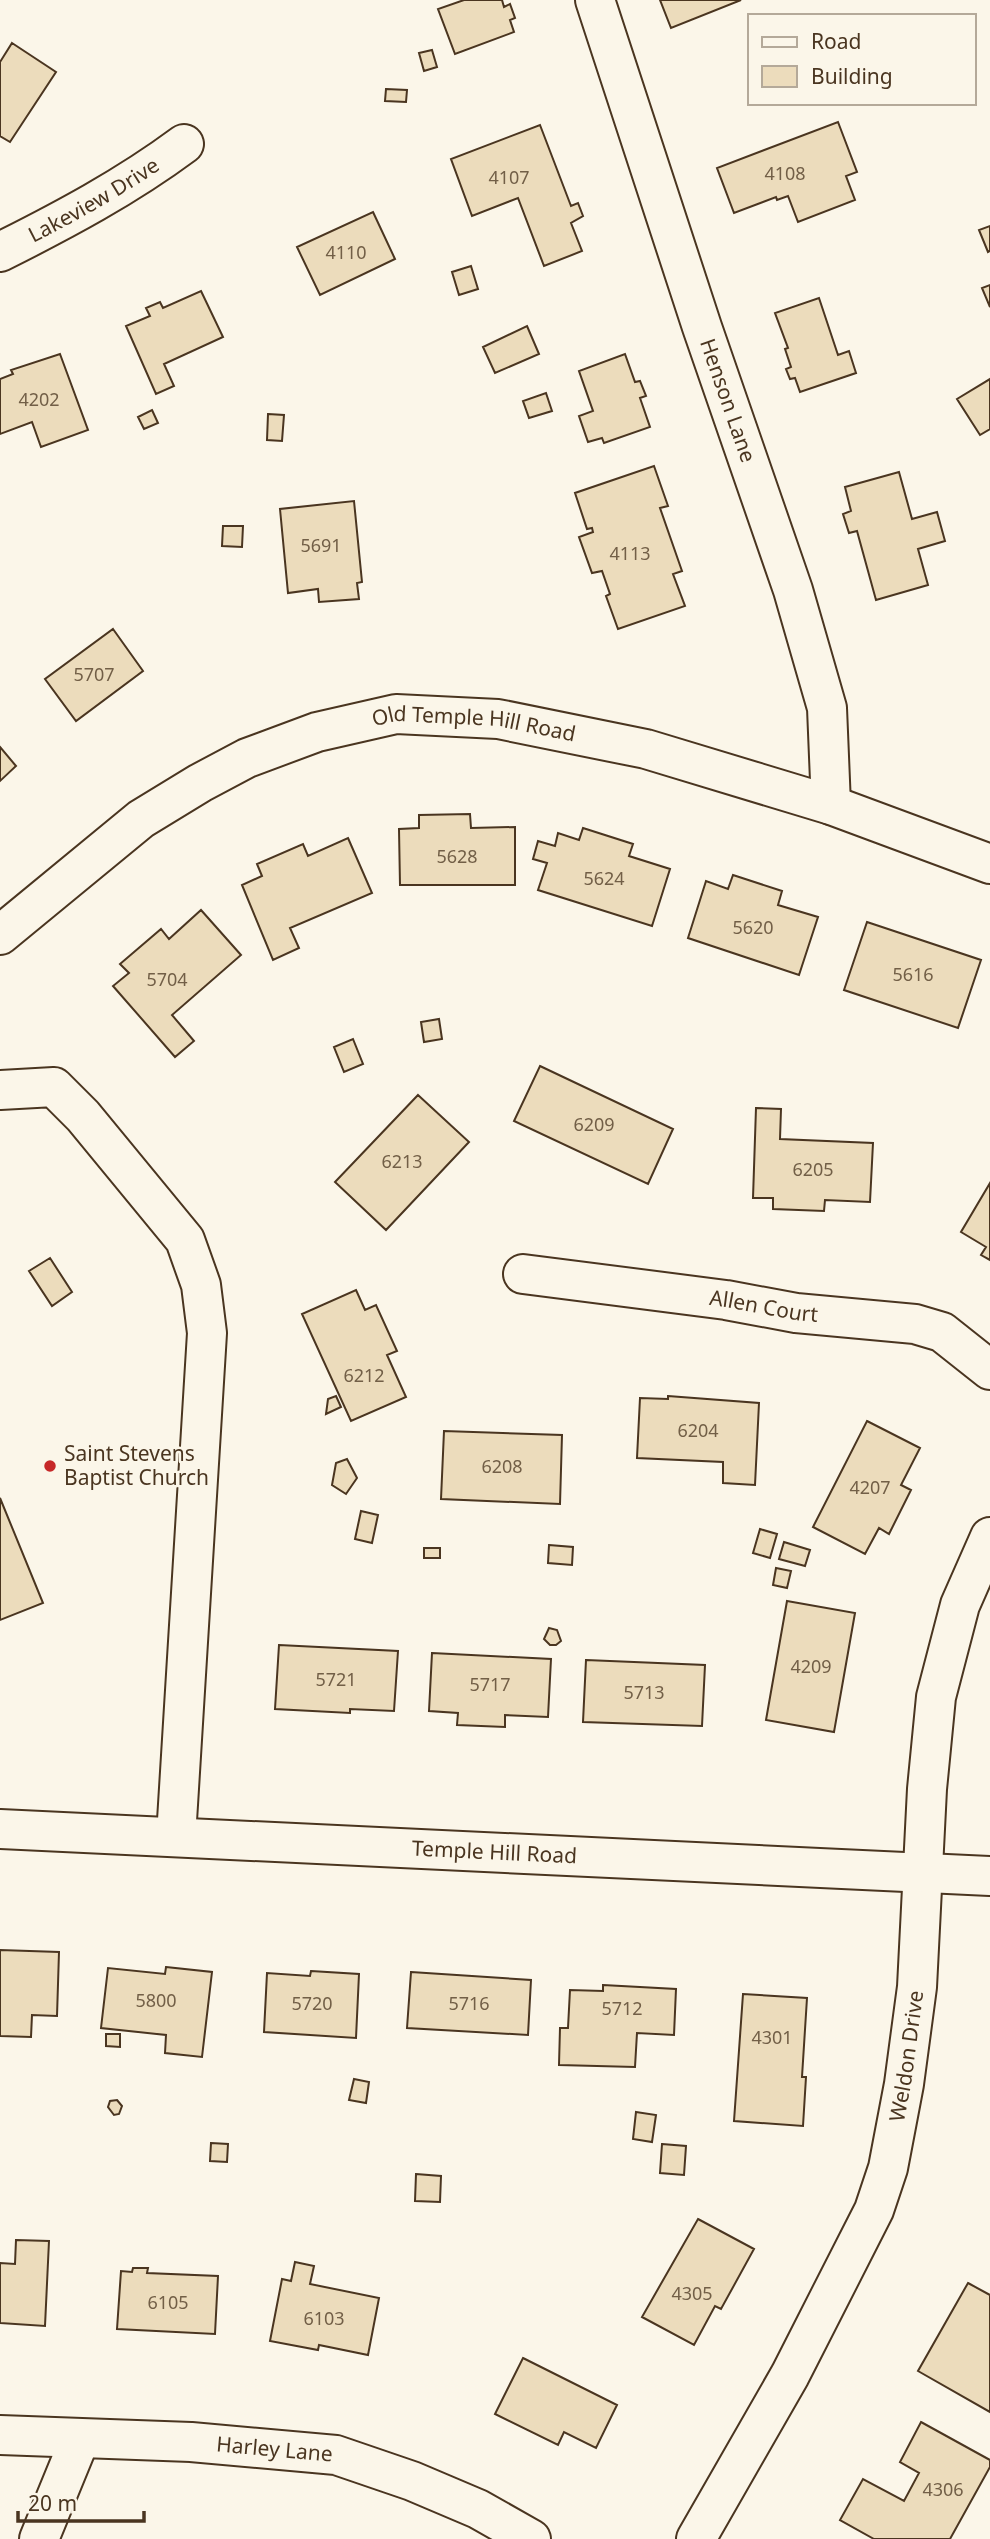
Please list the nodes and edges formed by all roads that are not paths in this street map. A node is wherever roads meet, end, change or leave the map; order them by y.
1 (595, 0) edge
2 (184, 144) dead end
3 (0, 252) edge
4 (831, 805) junction
5 (990, 864) edge
6 (0, 935) edge
7 (0, 1090) edge
8 (523, 1274) dead end
9 (990, 1370) edge
10 (990, 1537) edge
11 (0, 1829) edge
12 (176, 1838) junction
13 (925, 1873) junction
14 (990, 1875) edge
15 (0, 2435) edge
16 (80, 2439) junction
17 (39, 2539) edge
18 (531, 2539) edge
19 (696, 2539) edge

1 - 4 street, Henson Lane
2 - 3 street, Lakeview Drive
4 - 5 street, Old Temple Hill Road
4 - 6 street, Old Temple Hill Road
7 - 12 street
8 - 9 street, Allen Court
10 - 13 street, Weldon Drive
11 - 12 street, Temple Hill Road
12 - 13 street, Temple Hill Road
13 - 14 street, Temple Hill Road
13 - 19 street, Weldon Drive
15 - 16 street, Harley Lane
16 - 17 street
16 - 18 street, Harley Lane

